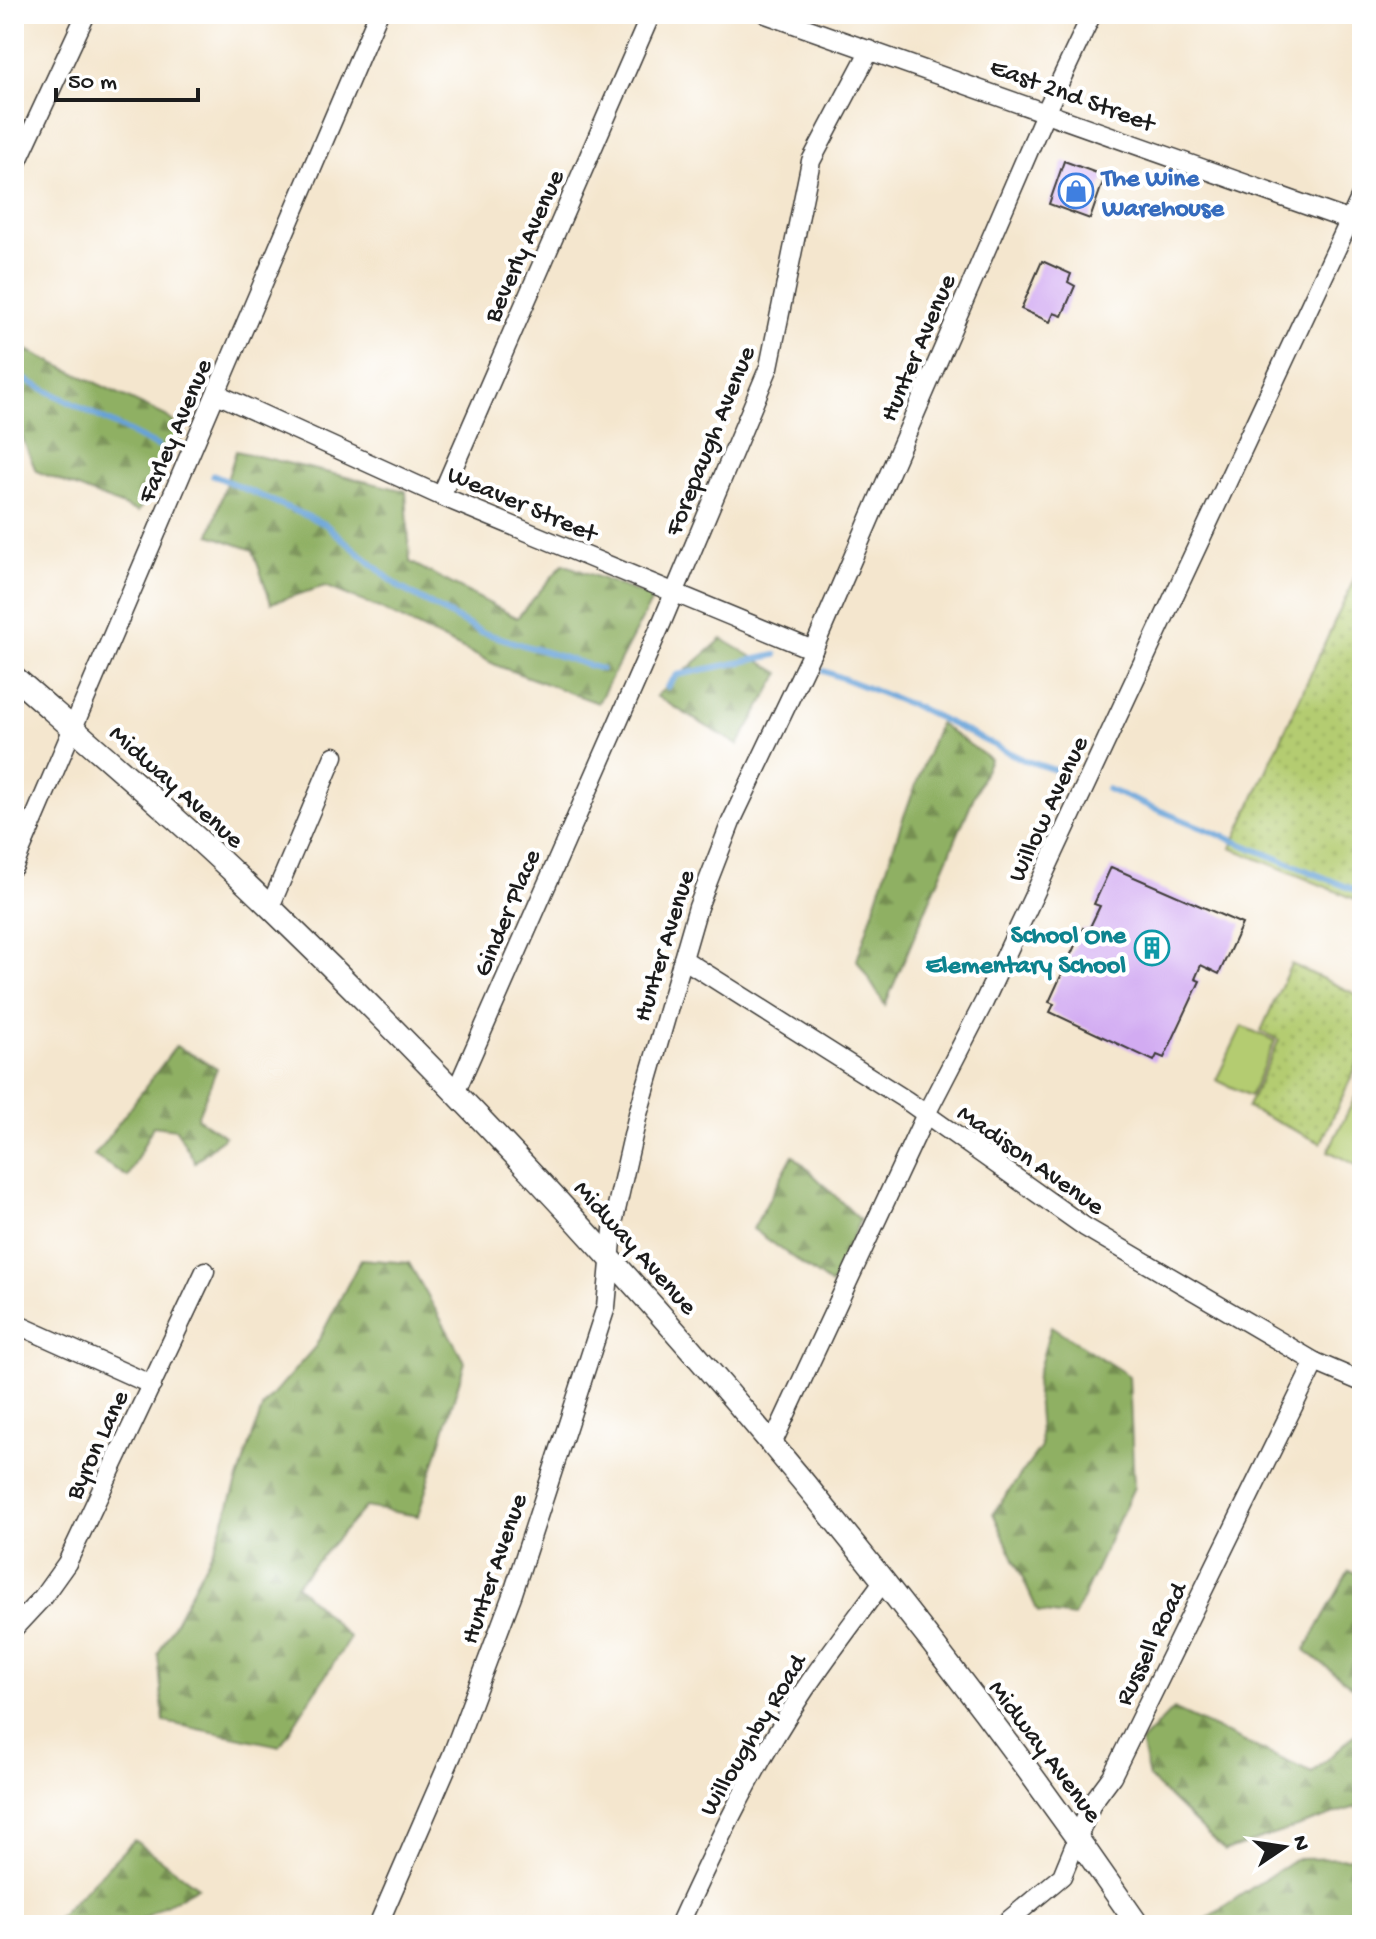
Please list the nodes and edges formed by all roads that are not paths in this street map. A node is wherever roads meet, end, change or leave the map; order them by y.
1 (86, 14) edge
2 (378, 14) edge
3 (651, 14) edge
4 (766, 14) edge
5 (1092, 14) edge
6 (870, 50) junction
7 (1046, 111) junction
8 (14, 169) edge
9 (1362, 194) edge
10 (1356, 222) edge
11 (217, 394) junction
12 (441, 496) junction
13 (675, 593) junction
14 (813, 650) junction
15 (14, 677) edge
16 (73, 728) junction
17 (602, 753) joint
18 (334, 756) dead end
19 (14, 866) edge
20 (270, 907) junction
21 (683, 959) junction
22 (456, 1091) junction
23 (926, 1114) junction
24 (611, 1256) junction
25 (205, 1271) dead end
26 (14, 1323) edge
27 (1315, 1362) junction
28 (1362, 1382) edge
29 (152, 1385) junction
30 (773, 1442) junction
31 (884, 1580) junction
32 (14, 1628) edge
33 (1078, 1838) junction
34 (378, 1925) edge
35 (679, 1925) edge
36 (1003, 1925) edge
37 (1138, 1925) edge

1 - 8 street
2 - 11 street, Farley Avenue
3 - 12 street, Beverly Avenue
4 - 6 street, East 2nd Street
5 - 7 street, Hunter Avenue
6 - 7 street, East 2nd Street
6 - 13 street, Forepaugh Avenue
7 - 10 street, East 2nd Street
7 - 14 street, Hunter Avenue
9 - 10 street, Willow Avenue
10 - 23 street, Willow Avenue
11 - 12 street, Weaver Street
11 - 16 street, Farley Avenue
12 - 13 street, Weaver Street
13 - 14 street, Weaver Street
13 - 17 street, Forepaugh Avenue
14 - 21 street, Hunter Avenue
15 - 16 street, Midway Avenue
16 - 19 street, Farley Avenue
16 - 20 street, Midway Avenue
17 - 22 street, Ginder Place
18 - 20 street
20 - 22 street, Midway Avenue
21 - 23 street, Madison Avenue
21 - 24 street, Hunter Avenue
22 - 24 street, Midway Avenue
23 - 27 street, Madison Avenue
23 - 30 street, Willow Avenue
24 - 30 street, Midway Avenue
24 - 34 street, Hunter Avenue
25 - 29 street, Byron Lane
26 - 29 street
27 - 28 street, Madison Avenue
27 - 33 street, Russell Road
29 - 32 street, Byron Lane
30 - 31 street, Midway Avenue
31 - 33 street, Midway Avenue
31 - 35 street, Willoughby Road
33 - 36 street, Russell Road
33 - 37 street, Midway Avenue

